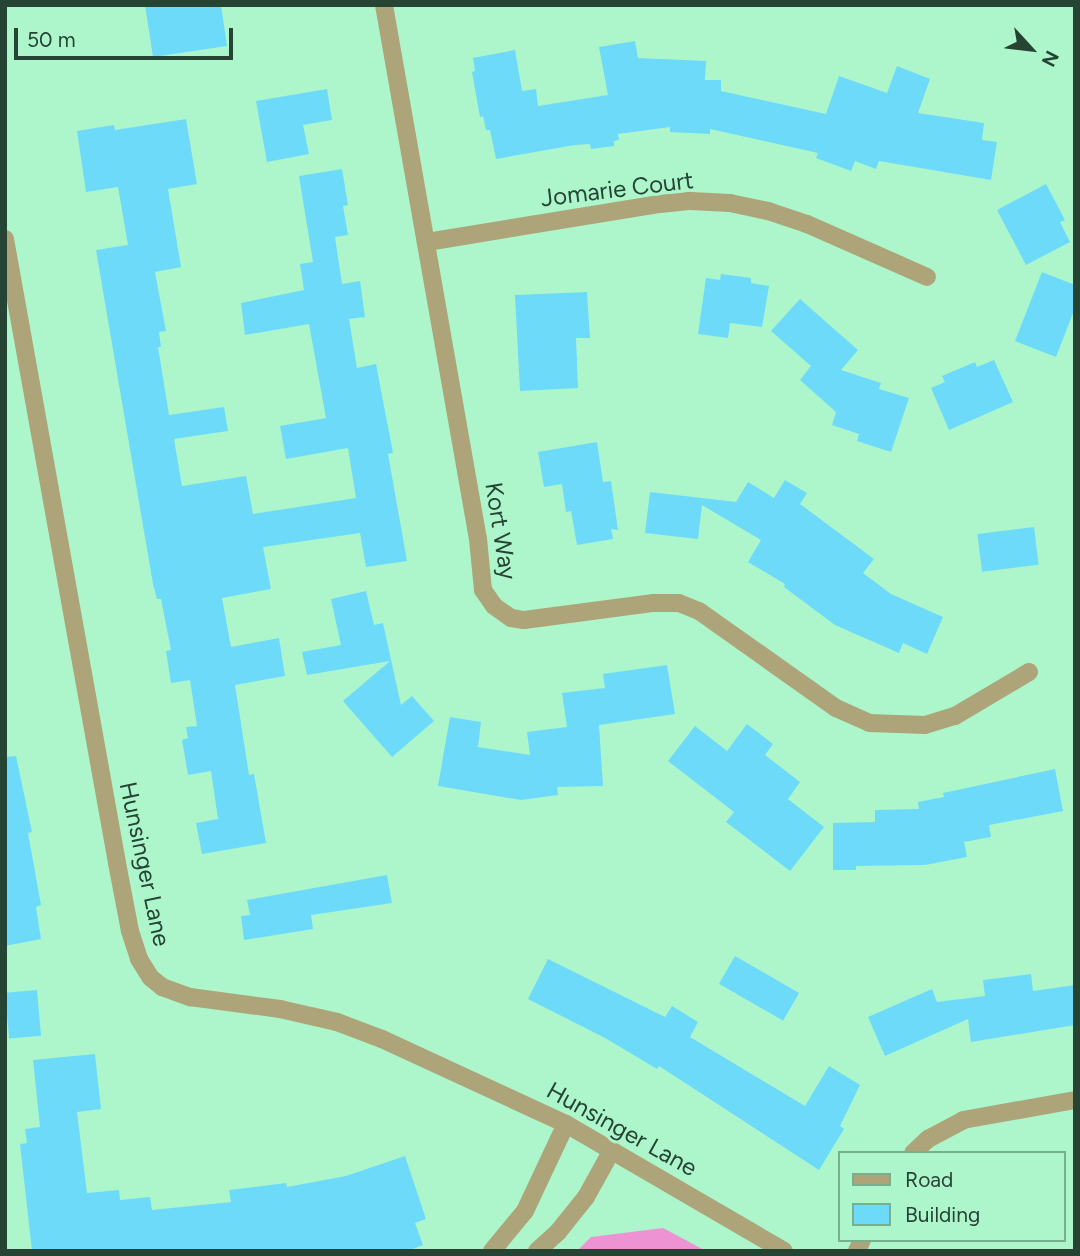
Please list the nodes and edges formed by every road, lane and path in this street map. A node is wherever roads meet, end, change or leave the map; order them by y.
1 (384, 5) edge
2 (5, 239) edge
3 (427, 242) junction
4 (927, 277) dead end
5 (1029, 672) dead end
6 (1075, 1100) edge
7 (566, 1124) junction
8 (612, 1150) junction
9 (915, 1151) edge
10 (492, 1251) edge
11 (537, 1251) edge
12 (783, 1251) edge

1 - 3 street, Kort Way
2 - 7 street, Hunsinger Lane
3 - 4 street, Jomarie Court
3 - 5 street, Kort Way
6 - 9 street
7 - 8 street, Hunsinger Lane
7 - 10 street
8 - 11 street
8 - 12 street, Hunsinger Lane

